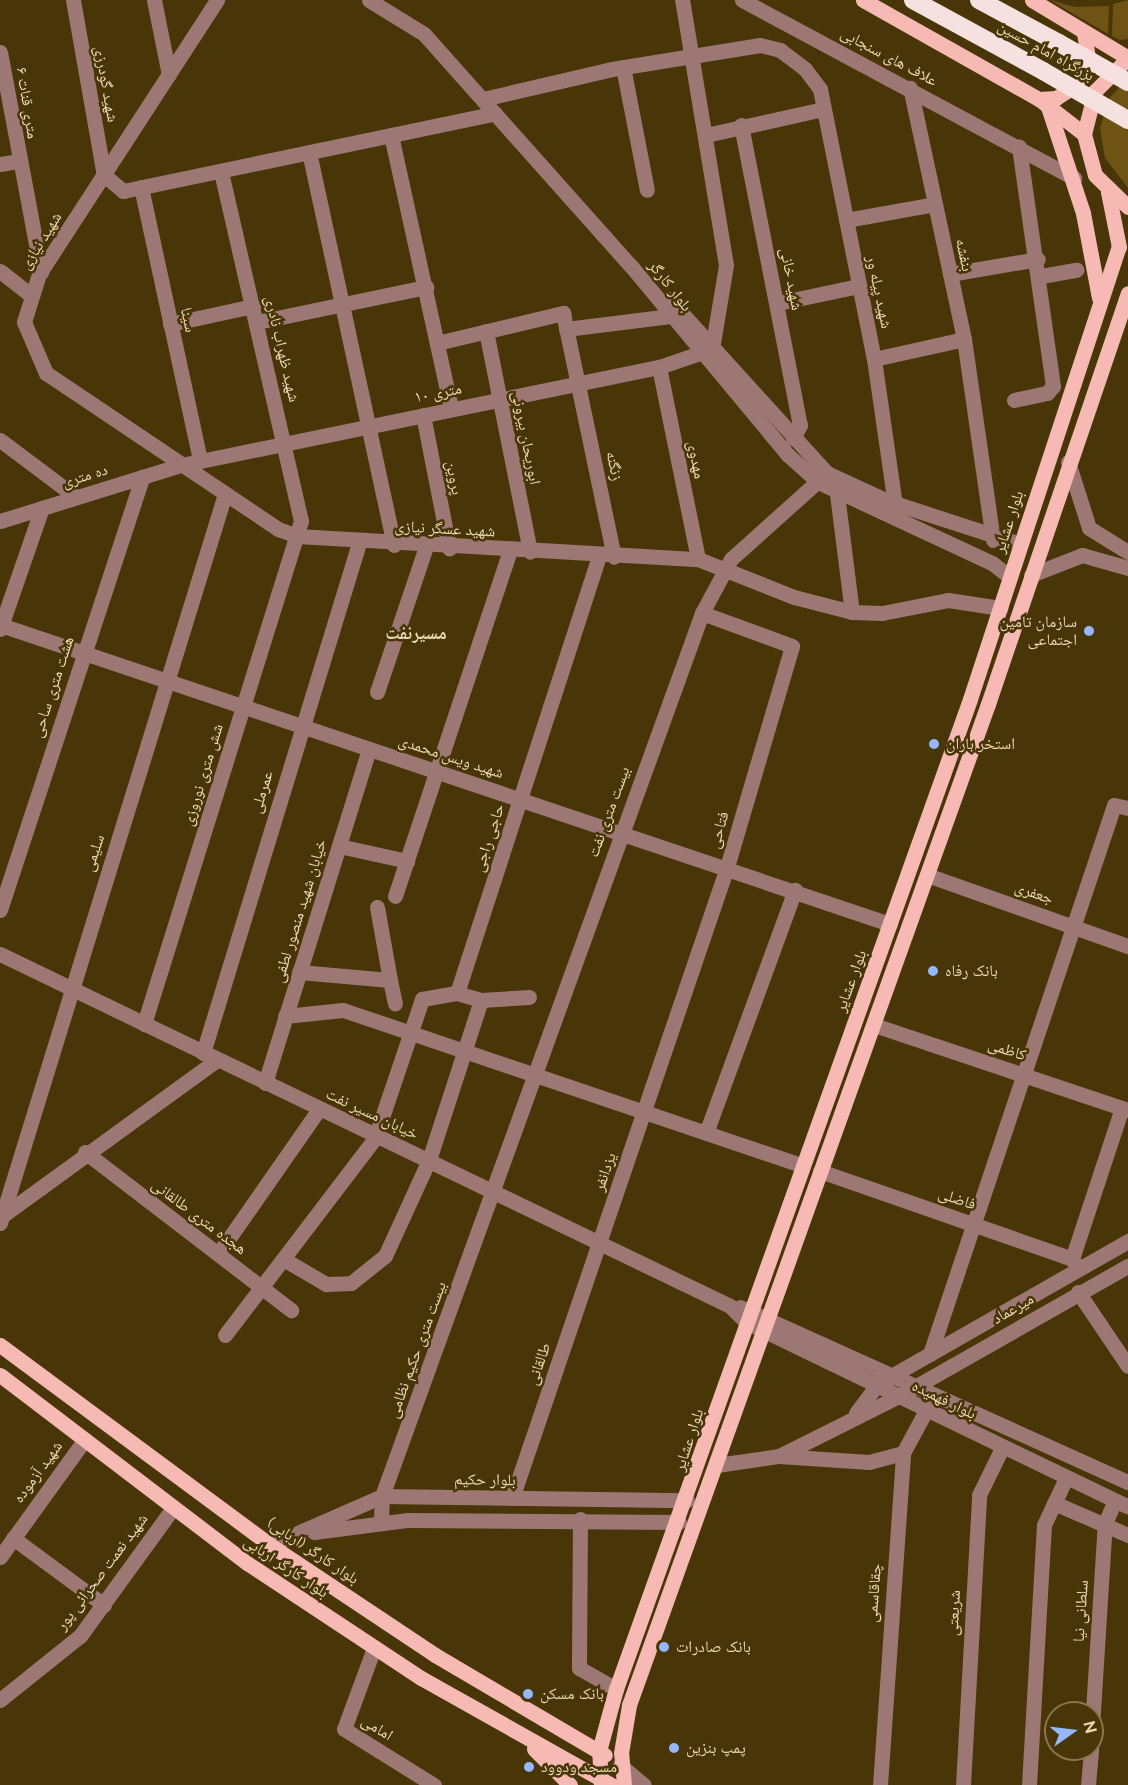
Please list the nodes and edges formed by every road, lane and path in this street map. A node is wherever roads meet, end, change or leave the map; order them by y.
1 (73, 0) edge
2 (154, 0) edge
3 (218, 0) edge
4 (369, 0) edge
5 (682, 0) edge
6 (742, 0) edge
7 (863, 0) edge
8 (913, 0) edge
9 (979, 0) edge
10 (1032, 0) edge
11 (784, 22) junction
12 (1084, 32) junction
13 (776, 49) junction
14 (0, 52) edge
15 (693, 53) junction
16 (1128, 58) edge
17 (623, 67) junction
18 (168, 75) junction
19 (1128, 82) edge
20 (910, 88) junction
21 (483, 99) junction
22 (1043, 102) junction
23 (823, 109) junction
24 (495, 113) junction
25 (1128, 120) edge
26 (741, 125) junction
27 (1084, 134) junction
28 (391, 135) junction
29 (706, 135) junction
30 (1019, 146) junction
31 (309, 152) junction
32 (18, 161) junction
33 (0, 164) edge
34 (221, 171) junction
35 (104, 175) junction
36 (1074, 178) junction
37 (141, 187) junction
38 (647, 190) dead end
39 (1108, 192) junction
40 (935, 204) junction
41 (1128, 207) edge
42 (846, 220) junction
43 (1124, 242) edge
44 (1038, 259) junction
45 (632, 266) junction
46 (1076, 270) dead end
47 (0, 271) edge
48 (41, 272) junction
49 (950, 274) junction
50 (1041, 276) junction
51 (859, 286) junction
52 (426, 287) junction
53 (1128, 293) edge
54 (31, 295) junction
55 (778, 303) junction
56 (1100, 303) junction
57 (340, 304) junction
58 (253, 306) junction
59 (670, 316) junction
60 (1128, 318) edge
61 (257, 322) junction
62 (170, 324) junction
63 (566, 329) junction
64 (486, 331) junction
65 (1114, 334) junction
66 (964, 339) junction
67 (437, 343) junction
68 (706, 352) junction
69 (874, 359) junction
70 (659, 367) junction
71 (579, 383) junction
72 (500, 399) junction
73 (1014, 400) dead end
74 (451, 409) junction
75 (423, 415) junction
76 (370, 425) junction
77 (793, 438) junction
78 (0, 441) edge
79 (286, 442) junction
80 (200, 460) junction
81 (1068, 462) junction
82 (181, 465) junction
83 (142, 477) junction
84 (823, 478) junction
85 (225, 494) junction
86 (837, 494) junction
87 (76, 498) junction
88 (896, 504) junction
89 (42, 508) junction
90 (0, 521) edge
91 (297, 536) junction
92 (993, 540) junction
93 (359, 543) junction
94 (1020, 544) junction
95 (394, 545) junction
96 (426, 546) junction
97 (449, 548) junction
98 (510, 551) junction
99 (530, 552) junction
100 (1128, 552) edge
101 (607, 556) junction
102 (698, 559) junction
103 (1128, 568) edge
104 (725, 570) junction
105 (1031, 575) junction
106 (1010, 577) junction
107 (1000, 608) junction
108 (852, 612) junction
109 (702, 613) junction
110 (1, 627) edge
111 (82, 654) junction
112 (166, 684) junction
113 (377, 692) dead end
114 (242, 709) junction
115 (300, 728) junction
116 (369, 749) junction
117 (440, 772) junction
118 (522, 798) junction
119 (1128, 808) edge
120 (621, 830) junction
121 (339, 846) junction
122 (407, 861) junction
123 (727, 867) junction
124 (927, 875) junction
125 (795, 890) junction
126 (395, 896) dead end
127 (377, 907) dead end
128 (0, 910) edge
129 (890, 924) junction
130 (1073, 926) junction
131 (1128, 946) edge
132 (0, 954) edge
133 (299, 972) junction
134 (390, 980) junction
135 (70, 989) junction
136 (457, 993) junction
137 (529, 998) dead end
138 (481, 1000) junction
139 (395, 1003) dead end
140 (285, 1016) junction
141 (144, 1024) junction
142 (874, 1025) junction
143 (410, 1031) junction
144 (468, 1051) junction
145 (203, 1053) junction
146 (217, 1060) junction
147 (1024, 1074) junction
148 (537, 1076) junction
149 (265, 1083) junction
150 (319, 1108) junction
151 (1125, 1109) edge
152 (644, 1113) junction
153 (706, 1132) junction
154 (375, 1138) junction
155 (85, 1152) junction
156 (429, 1160) junction
157 (801, 1165) junction
158 (820, 1171) junction
159 (494, 1192) junction
160 (1, 1220) edge
161 (974, 1224) junction
162 (1128, 1241) edge
163 (600, 1243) junction
164 (218, 1254) junction
165 (285, 1260) junction
166 (1075, 1264) junction
167 (1128, 1266) edge
168 (1047, 1286) junction
169 (263, 1289) junction
170 (1078, 1292) junction
171 (1058, 1304) junction
172 (291, 1310) dead end
173 (748, 1315) junction
174 (766, 1323) junction
175 (225, 1335) dead end
176 (0, 1345) edge
177 (928, 1355) junction
178 (1128, 1366) edge
179 (0, 1375) edge
180 (893, 1375) junction
181 (918, 1385) junction
182 (876, 1386) junction
183 (937, 1395) junction
184 (897, 1396) junction
185 (925, 1410) junction
186 (854, 1416) junction
187 (85, 1438) junction
188 (1002, 1448) junction
189 (903, 1454) junction
190 (779, 1456) junction
191 (717, 1465) junction
192 (1066, 1478) junction
193 (1128, 1482) edge
194 (382, 1496) junction
195 (512, 1498) junction
196 (687, 1500) junction
197 (1054, 1503) junction
198 (1121, 1504) edge
199 (173, 1508) junction
200 (580, 1519) junction
201 (381, 1521) junction
202 (679, 1522) junction
203 (1105, 1523) junction
204 (1128, 1535) edge
205 (290, 1536) junction
206 (13, 1538) junction
207 (270, 1545) junction
208 (0, 1557) edge
209 (104, 1605) junction
210 (374, 1648) junction
211 (435, 1655) junction
212 (421, 1678) junction
213 (616, 1689) junction
214 (0, 1700) edge
215 (1094, 1701) edge
216 (524, 1738) junction
217 (599, 1751) junction
218 (1089, 1761) edge
219 (620, 1765) junction
220 (600, 1781) edge
221 (434, 1785) edge
222 (570, 1785) edge
223 (612, 1785) edge
224 (624, 1785) edge
225 (644, 1785) edge
226 (880, 1785) edge
227 (963, 1785) edge
228 (1029, 1785) edge
229 (1088, 1785) edge

1 - 35 street, شهید گودرزی
2 - 18 street
3 - 18 street, شهید نیازی
4 - 21 street
5 - 15 street
6 - 11 street, علاف های سنجابی
7 - 22 main road
8 - 25 highway, بزرگراه امام حسین, bridge
9 - 19 highway, بزرگراه امام حسین, bridge
10 - 12 main road
11 - 13 street
11 - 20 street, علاف های سنجابی
12 - 16 main road
12 - 22 main road
13 - 15 street
13 - 23 street, شهید پیله ور
14 - 32 street, ۶ متری قنات
15 - 17 street
15 - 29 street
16 - 27 main road
17 - 21 street
17 - 38 street
18 - 35 street, شهید نیازی
20 - 30 street, علاف های سنجابی
20 - 40 street, بنفشه
21 - 24 street
22 - 27 main road
22 - 36 main road
23 - 26 street
23 - 42 street, شهید پیله ور
24 - 28 street
24 - 45 street
26 - 29 street
26 - 55 street, شهید خانی
27 - 39 main road
28 - 31 street
28 - 52 street
29 - 68 street
30 - 36 street, علاف های سنجابی
30 - 44 street
31 - 34 street
31 - 57 street
32 - 33 street
32 - 48 street, ۶ متری قنات
34 - 37 street
34 - 58 street, شهید ظهراب نادری
35 - 37 street
35 - 48 street, شهید نیازی
36 - 56 main road
37 - 62 street, سینا
39 - 41 main road
39 - 43 main road, بلوار عشایر
40 - 42 street
40 - 49 street, بنفشه
42 - 51 street, شهید پیله ور
43 - 56 main road, بلوار عشایر
44 - 49 street
44 - 50 street
45 - 59 street, بلوار کارگر
45 - 68 street, بلوار کارگر
46 - 50 street
47 - 54 street
48 - 54 street, شهید نیازی
49 - 66 street, بنفشه
50 - 73 street
51 - 55 street
51 - 69 street, شهید پیله ور
52 - 57 street
52 - 67 street
53 - 65 main road, بلوار عشایر
54 - 82 street, شهید نیازی
55 - 77 street, شهید خانی
56 - 94 main road, بلوار عشایر
57 - 61 street
57 - 76 street
58 - 61 street, شهید ظهراب نادری
58 - 62 street
59 - 63 street
59 - 68 street, بلوار کارگر
60 - 65 main road
61 - 79 street, شهید ظهراب نادری
62 - 80 street, سینا
63 - 64 street
63 - 71 street, زنگنه
64 - 67 street
64 - 72 street, ابوریحان بیرونی
65 - 81 main road, بلوار عشایر
66 - 69 street
66 - 92 street, بنفشه
67 - 74 street
68 - 70 street, ۱۰ متری
68 - 77 street, بلوار کارگر
68 - 84 street, بلوار کارگر
69 - 88 street, شهید پیله ور
70 - 71 street, ۱۰ متری
70 - 102 street, مهدوی
71 - 72 street, ۱۰ متری
71 - 101 street, زنگنه
72 - 74 street, ۱۰ متری
72 - 99 street, ابوریحان بیرونی
74 - 75 street, ۱۰ متری
75 - 76 street, ۱۰ متری
75 - 97 street, پروین
76 - 79 street, ۱۰ متری
76 - 95 street
77 - 84 street, بلوار کارگر
78 - 87 street
79 - 80 street, ۱۰ متری
79 - 91 street, شهید ظهراب نادری
80 - 82 street, ۱۰ متری
81 - 100 street
81 - 105 main road, بلوار عشایر
82 - 83 street, ده متری
82 - 85 street, شهید عسگر نیازی
83 - 87 street, ده متری
83 - 111 street, هشت متری ساحی
84 - 86 street, بلوار کارگر
84 - 88 street, بلوار کارگر
84 - 104 street, بیست متری نفت
85 - 91 street, شهید عسگر نیازی
85 - 112 street, سلیمی
86 - 106 street, بلوار کارگر
86 - 108 street
87 - 89 street, ده متری
88 - 92 street, بلوار کارگر
89 - 90 street, ده متری
89 - 110 street
91 - 93 street, شهید عسگر نیازی
91 - 114 street, شش متری نوروزی
92 - 94 street, بلوار کارگر
93 - 95 street, شهید عسگر نیازی
93 - 115 street, عمرملی
94 - 106 main road, بلوار عشایر
95 - 96 street, شهید عسگر نیازی
96 - 97 street, شهید عسگر نیازی
96 - 113 street
97 - 98 street, شهید عسگر نیازی
98 - 99 street, شهید عسگر نیازی
98 - 117 street
99 - 101 street, شهید عسگر نیازی
101 - 102 street, شهید عسگر نیازی
101 - 118 street, حاجی راجی
102 - 104 street, شهید عسگر نیازی
103 - 105 street
104 - 108 street, شهید عسگر نیازی
104 - 109 street, بیست متری نفت
105 - 124 main road, بلوار عشایر
106 - 107 main road, بلوار عشایر
107 - 108 street, شهید عسگر نیازی
107 - 129 main road, بلوار عشایر
109 - 120 street, بیست متری نفت
109 - 123 street, فتاحی
110 - 111 street, شهید ویس محمدی
111 - 112 street, شهید ویس محمدی
111 - 128 street, هشت متری ساحی
112 - 114 street, شهید ویس محمدی
112 - 135 street, سلیمی
114 - 115 street, شهید ویس محمدی
114 - 141 street, شش متری نوروزی
115 - 116 street, شهید ویس محمدی
115 - 145 street, عمرملی
116 - 117 street, شهید ویس محمدی
116 - 121 street, خیابان شهید منصور لطفی
117 - 118 street, شهید ویس محمدی
117 - 122 street
118 - 120 street, شهید ویس محمدی
118 - 136 street, حاجی راجی
119 - 130 street
120 - 123 street, شهید ویس محمدی
120 - 148 street, بیست متری نفت
121 - 122 street
121 - 133 street, خیابان شهید منصور لطفی
122 - 126 street
123 - 125 street, شهید ویس محمدی
123 - 152 street, فتاحی
124 - 130 street, جعفری
124 - 142 main road, بلوار عشایر
125 - 129 street, شهید ویس محمدی
125 - 153 street
127 - 134 street
129 - 157 main road, بلوار عشایر
130 - 131 street, جعفری
130 - 147 street
132 - 135 street, خیابان مسیر نفت
133 - 134 street
133 - 140 street, خیابان شهید منصور لطفی
134 - 139 street
135 - 141 street, خیابان مسیر نفت
135 - 160 street, سلیمی
136 - 138 street
136 - 143 street
137 - 138 street
138 - 144 street
140 - 143 street
140 - 149 street, خیابان شهید منصور لطفی
141 - 145 street, خیابان مسیر نفت
142 - 147 street, کاظمی
142 - 158 main road, بلوار عشایر
143 - 144 street
143 - 154 street
144 - 148 street
144 - 156 street
145 - 146 street, خیابان مسیر نفت
146 - 149 street, خیابان مسیر نفت
146 - 155 street
147 - 151 street, کاظمی
147 - 161 street
148 - 152 street
148 - 159 street, بیست متری نفت
149 - 150 street, خیابان مسیر نفت
150 - 154 street, خیابان مسیر نفت
150 - 164 street
151 - 166 street
152 - 153 street
152 - 163 street, یزدانفر
153 - 157 street
154 - 156 street, خیابان مسیر نفت
154 - 165 street
155 - 160 street
155 - 164 street, هجده متری طالقانی
156 - 159 street, خیابان مسیر نفت
156 - 165 street
157 - 173 main road, بلوار عشایر
158 - 161 street, فاضلی
158 - 174 main road, بلوار عشایر
159 - 163 street, خیابان مسیر نفت
159 - 194 street, بیست متری حکیم نظامی
161 - 166 street, فاضلی
161 - 177 street
162 - 166 street, میرعماد
163 - 173 street, خیابان مسیر نفت
163 - 195 street, طالقانی
164 - 169 street, هجده متری طالقانی
165 - 169 street
166 - 168 street, میرعماد
167 - 170 street, میرعماد
168 - 171 street
168 - 177 street, میرعماد
169 - 172 street, هجده متری طالقانی
169 - 175 street
170 - 171 street, میرعماد
170 - 178 street
171 - 181 street, میرعماد
173 - 174 street, خیابان مسیر نفت
173 - 196 main road, بلوار عشایر
174 - 180 street, بلوار فهمیده
174 - 182 street, بلوار فهمیده
174 - 191 main road, بلوار عشایر
176 - 207 main road, بلوار کارگر (اربابی)
177 - 180 street, میرعماد
179 - 187 main road, بلوار کارگر اربابی
180 - 181 street, بلوار فهمیده
180 - 182 street, میرعماد
181 - 183 street, بلوار فهمیده
181 - 184 street, میرعماد
182 - 184 street, بلوار فهمیده
182 - 186 street
183 - 185 street, چقاقاسمی
183 - 193 street, بلوار فهمیده
184 - 185 street, بلوار فهمیده
184 - 186 street, میرعماد
185 - 188 street, بلوار فهمیده
185 - 189 street, چقاقاسمی
186 - 190 street, میرعماد
187 - 199 main road, بلوار کارگر اربابی
187 - 206 street, شهید آزموده
188 - 192 street, بلوار فهمیده
188 - 227 street, شریعتی
189 - 190 street
189 - 226 street, چقاقاسمی
190 - 191 street
191 - 219 main road, بلوار عشایر
192 - 197 street
192 - 198 street, بلوار فهمیده
194 - 195 street, بلوار حکیم
194 - 201 street, بیست متری حکیم نظامی
194 - 205 street, بلوار حکیم
195 - 196 street, بلوار حکیم
196 - 202 main road, بلوار عشایر
197 - 203 street
197 - 228 street
198 - 203 street, سلطانی نیا
199 - 209 street, شهید نعمت صحرائی پور
199 - 210 main road, بلوار کارگر اربابی
200 - 201 street, بلوار حکیم
200 - 202 street, بلوار حکیم
200 - 213 street
201 - 205 street, بلوار حکیم
202 - 213 main road, بلوار عشایر
203 - 204 street
203 - 215 street, سلطانی نیا
205 - 207 street, بلوار حکیم
206 - 208 street, شهید آزموده
206 - 209 street
207 - 211 main road, بلوار کارگر (اربابی)
209 - 214 street, شهید نعمت صحرائی پور
210 - 212 main road, بلوار کارگر اربابی
210 - 221 street, امامی
211 - 212 main road
211 - 217 main road, بلوار کارگر (اربابی)
212 - 216 main road, بلوار کارگر اربابی
213 - 217 main road, بلوار عشایر
216 - 220 main road, بلوار کارگر اربابی
216 - 222 main road
217 - 219 main road, بلوار کارگر (اربابی)
217 - 220 main road, بلوار عشایر
218 - 229 street
219 - 224 main road
219 - 225 street
220 - 223 main road, بلوار کارگر اربابی

